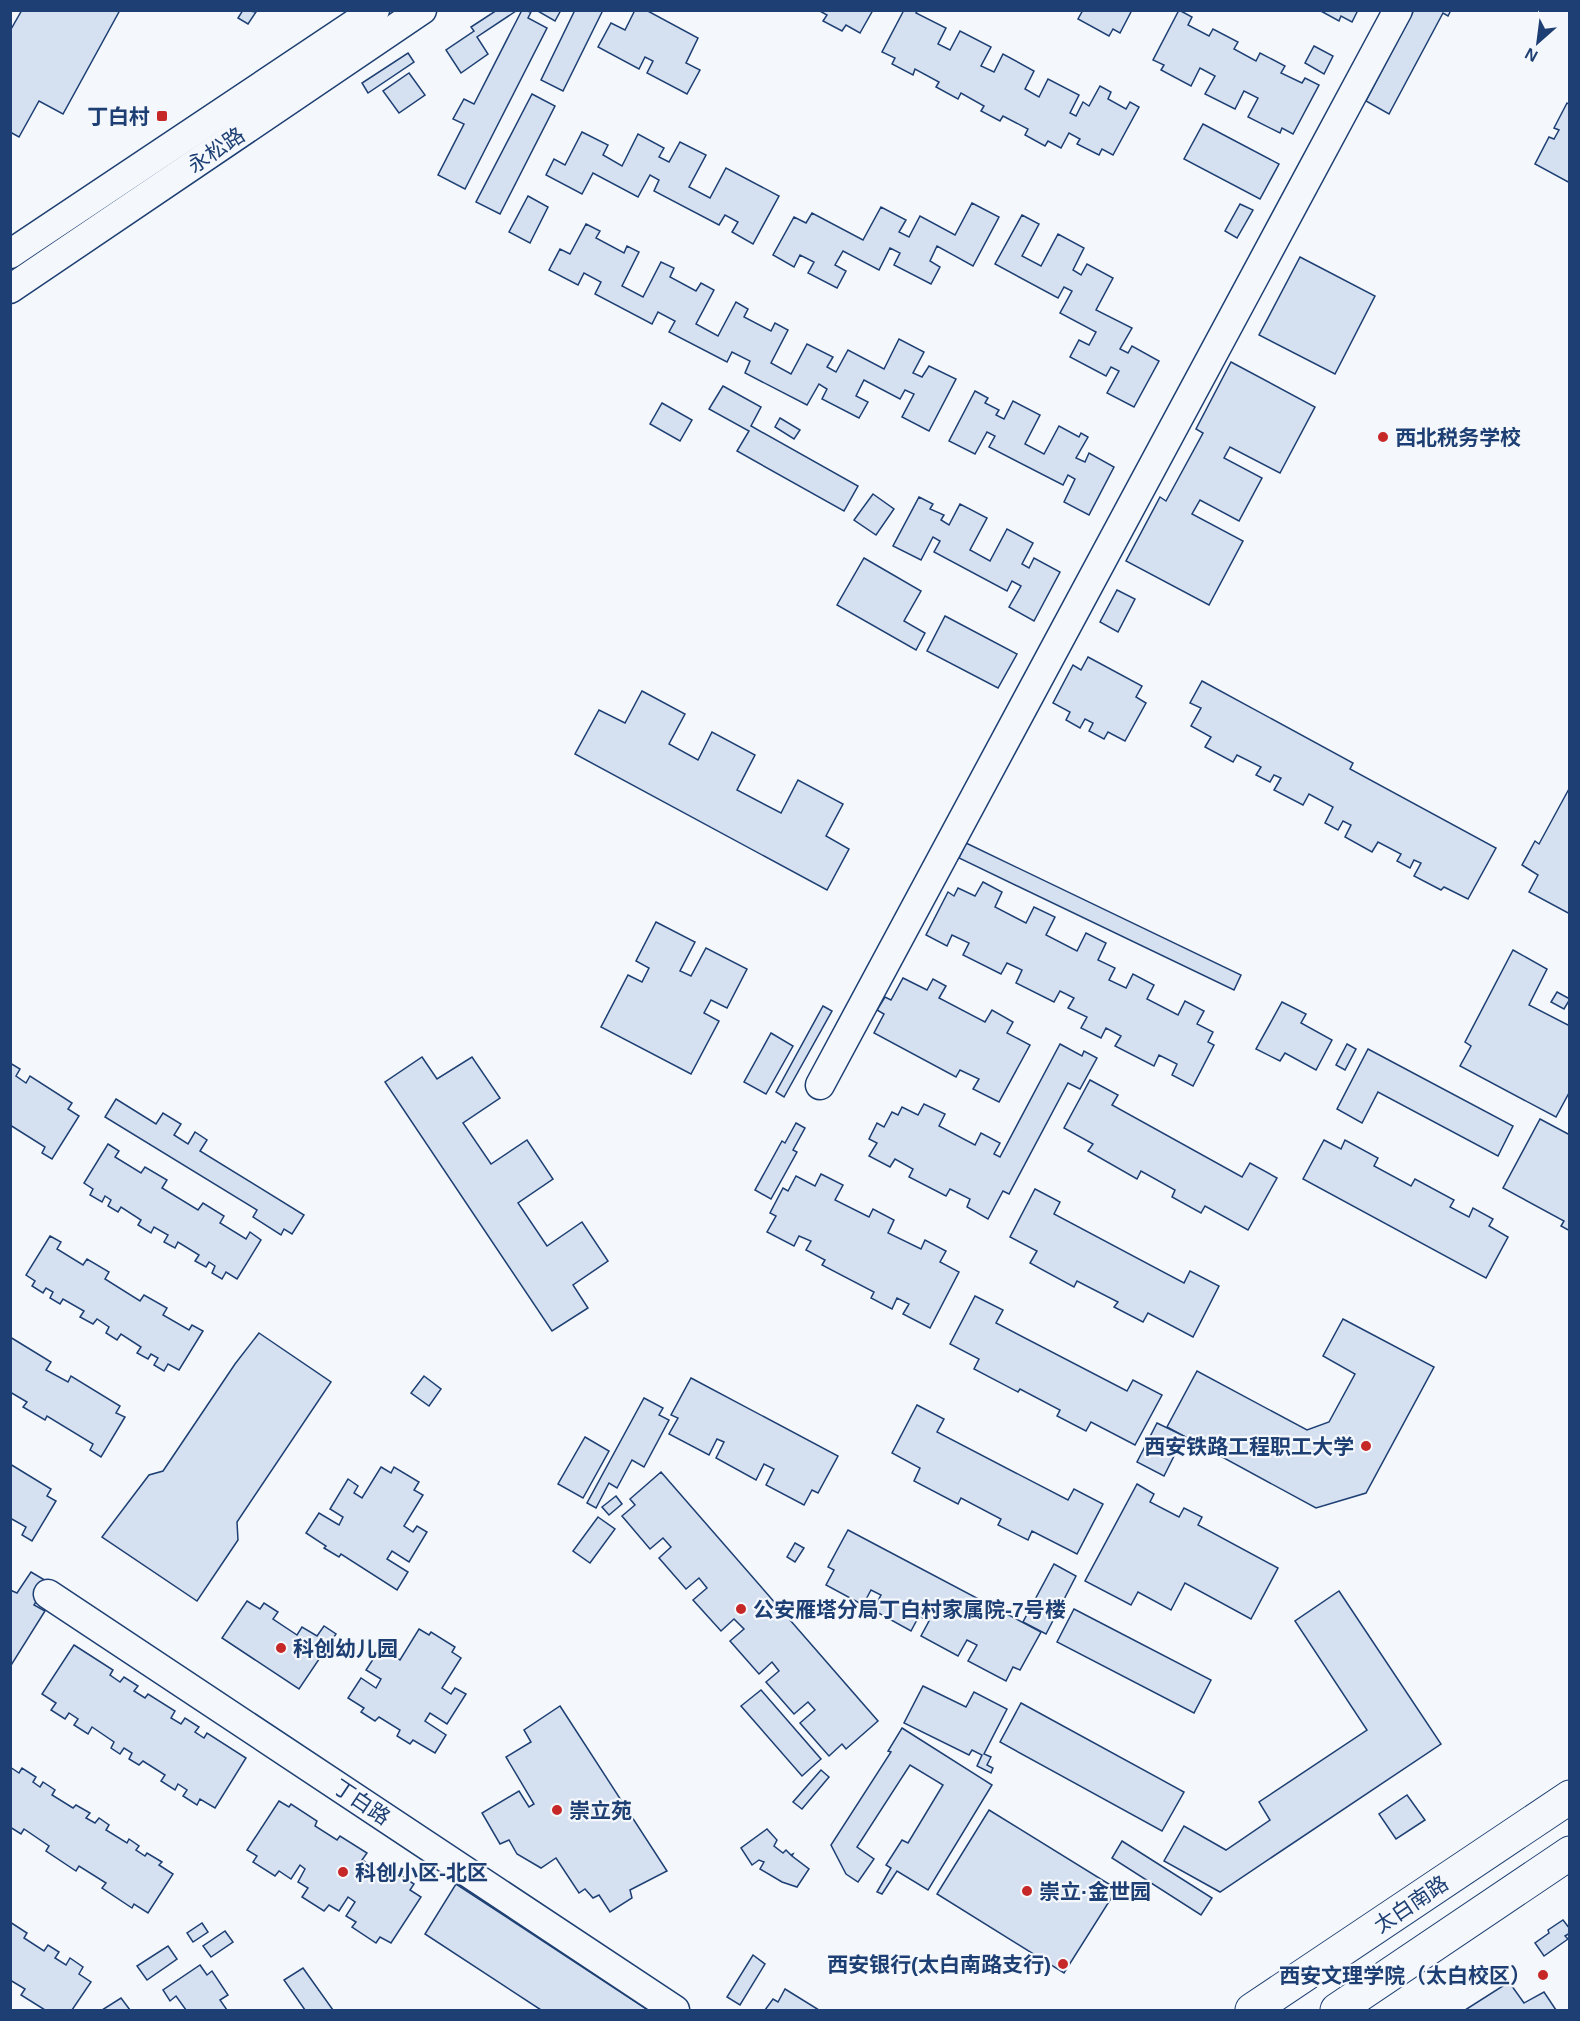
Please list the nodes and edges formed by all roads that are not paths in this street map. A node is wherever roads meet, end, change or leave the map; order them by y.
1 (375, 10) edge
2 (422, 10) edge
3 (1398, 10) edge
4 (10, 254) edge
5 (10, 289) edge
6 (820, 1085) dead end
7 (48, 1594) dead end
8 (1569, 1797) edge
9 (1569, 1853) edge
10 (675, 2010) edge
11 (1252, 2010) edge
12 (1337, 2010) edge

1 - 4 street, 永松路
2 - 5 street, 永松路
3 - 6 street
7 - 10 street, 丁白路
8 - 11 main road, 太白南路
9 - 12 main road

